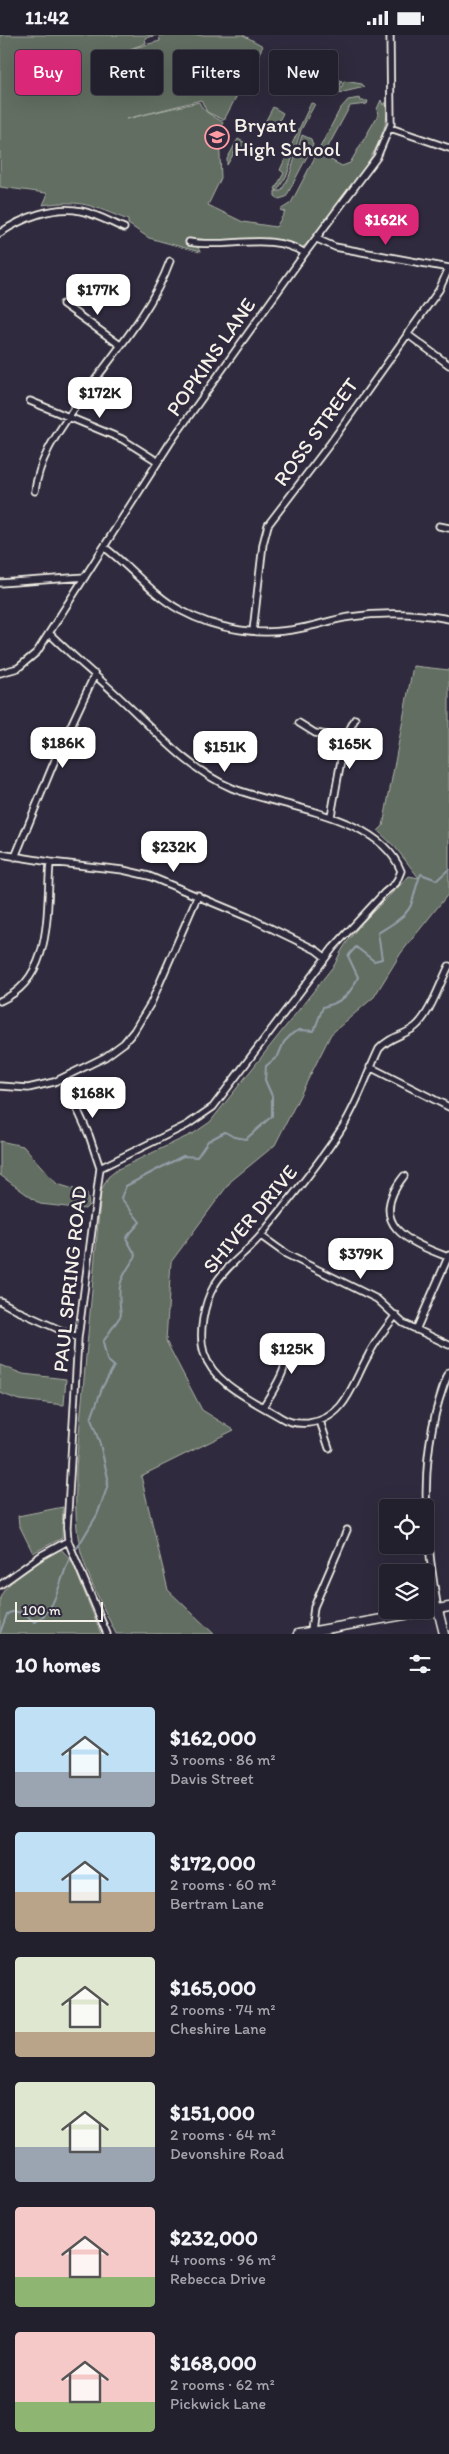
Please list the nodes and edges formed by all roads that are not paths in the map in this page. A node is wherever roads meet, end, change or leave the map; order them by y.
1 (390, 35) edge
2 (390, 127) junction
3 (449, 148) edge
4 (124, 228) dead end
5 (0, 233) edge
6 (318, 239) junction
7 (189, 242) dead end
8 (305, 253) junction
9 (170, 261) dead end
10 (449, 268) edge
11 (64, 304) dead end
12 (407, 334) junction
13 (120, 345) junction
14 (449, 365) edge
15 (30, 401) dead end
16 (68, 418) junction
17 (157, 461) junction
18 (35, 491) dead end
19 (439, 526) dead end
20 (449, 528) edge
21 (104, 547) junction
22 (85, 577) junction
23 (0, 583) edge
24 (449, 619) edge
25 (253, 631) junction
26 (50, 634) junction
27 (0, 673) edge
28 (95, 674) junction
29 (355, 719) dead end
30 (299, 723) dead end
31 (345, 738) junction
32 (331, 816) junction
33 (0, 854) edge
34 (15, 857) junction
35 (50, 862) junction
36 (198, 895) junction
37 (325, 957) junction
38 (449, 966) edge
39 (0, 1001) edge
40 (370, 1067) junction
41 (63, 1078) junction
42 (0, 1086) edge
43 (449, 1107) edge
44 (100, 1168) junction
45 (404, 1176) dead end
46 (260, 1236) junction
47 (449, 1256) edge
48 (0, 1301) edge
49 (396, 1315) junction
50 (416, 1330) junction
51 (78, 1338) junction
52 (283, 1339) dead end
53 (449, 1345) edge
54 (449, 1372) edge
55 (263, 1407) junction
56 (320, 1421) junction
57 (329, 1448) dead end
58 (347, 1530) dead end
59 (68, 1541) junction
60 (0, 1584) edge
61 (449, 1607) edge
62 (438, 1610) junction
63 (310, 1631) junction
64 (107, 1634) edge
65 (298, 1634) edge
66 (444, 1634) edge

1 - 2 street, POPKINS LANE
2 - 3 street
2 - 6 street, POPKINS LANE
4 - 5 street
6 - 8 street, POPKINS LANE
6 - 10 street
7 - 8 street
8 - 17 street, POPKINS LANE
9 - 13 street
10 - 12 street, ROSS STREET
11 - 13 street
12 - 14 street
12 - 25 street, ROSS STREET
13 - 16 street
15 - 16 street
16 - 17 street
16 - 18 street
17 - 21 street, POPKINS LANE
19 - 20 street
21 - 22 street, POPKINS LANE
21 - 25 street
22 - 23 street
22 - 26 street, POPKINS LANE
24 - 25 street
26 - 27 street, POPKINS LANE
26 - 28 street
28 - 32 street
28 - 34 street
29 - 31 street
30 - 31 street
31 - 32 street
32 - 37 street, PAUL SPRING ROAD
33 - 34 street
34 - 35 street
35 - 36 street
35 - 39 street
36 - 37 street
36 - 41 street
37 - 44 street, PAUL SPRING ROAD
38 - 40 street, SHIVER DRIVE
40 - 43 street
40 - 46 street, SHIVER DRIVE
41 - 42 street
41 - 44 street
44 - 51 street, PAUL SPRING ROAD
45 - 47 street
46 - 49 street
46 - 55 street, SHIVER DRIVE
47 - 50 street
48 - 51 street
49 - 50 street
49 - 56 street
50 - 53 street
51 - 59 street, PAUL SPRING ROAD
52 - 55 street
54 - 62 street
55 - 56 street, SHIVER DRIVE
56 - 57 street
58 - 63 street
59 - 60 street
59 - 64 street, PAUL SPRING ROAD
61 - 62 main road
62 - 63 main road
62 - 66 main road
63 - 65 main road

